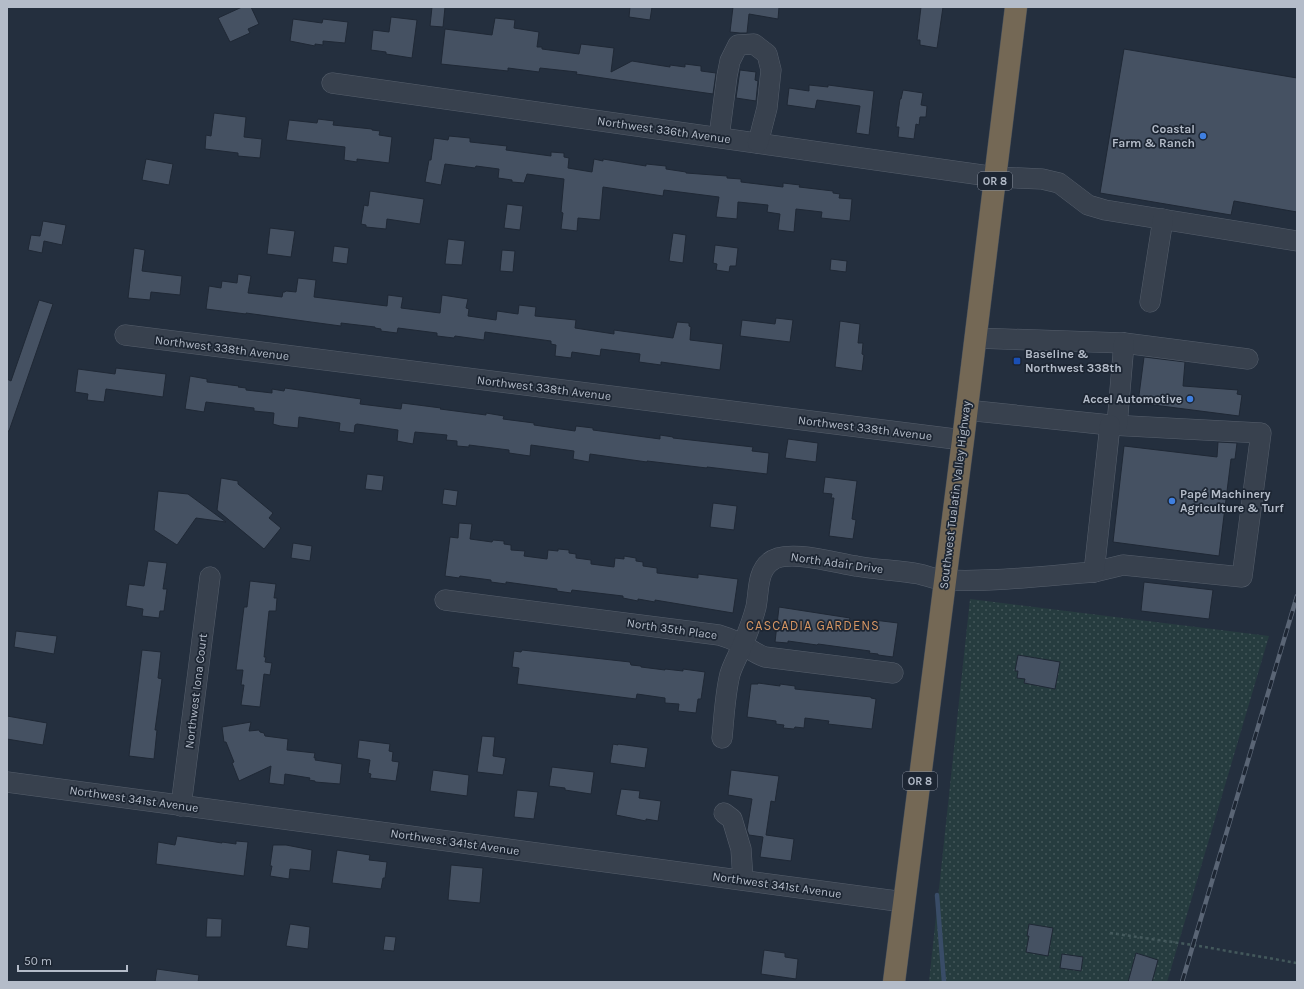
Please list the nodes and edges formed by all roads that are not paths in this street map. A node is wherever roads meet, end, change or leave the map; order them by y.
1 (1016, 7) edge
2 (332, 83) dead end
3 (719, 137) junction
4 (758, 143) junction
5 (996, 176) junction
6 (1164, 219) junction
7 (1297, 241) edge
8 (1150, 302) dead end
9 (125, 336) dead end
10 (975, 338) junction
11 (1124, 344) junction
12 (1248, 359) dead end
13 (966, 410) junction
14 (1114, 425) junction
15 (963, 440) junction
16 (1094, 572) junction
17 (210, 577) dead end
18 (944, 580) junction
19 (445, 600) dead end
20 (743, 645) junction
21 (893, 673) dead end
22 (722, 738) dead end
23 (7, 782) edge
24 (182, 806) junction
25 (724, 813) dead end
26 (743, 880) junction
27 (904, 902) junction
28 (894, 982) edge

1 - 5 highway, Southwest Tualatin Valley Highway / OR 8
2 - 3 street, Northwest 336th Avenue
3 - 4 street, Northwest 336th Avenue
3 - 4 street
4 - 5 street, Northwest 336th Avenue
5 - 6 street, Northwest 336th Avenue
5 - 10 highway, Southwest Tualatin Valley Highway / OR 8
6 - 7 street, Northwest 336th Avenue
6 - 8 street
9 - 15 street, Northwest 338th Avenue
10 - 11 street
10 - 13 highway, Southwest Tualatin Valley Highway / OR 8
11 - 12 street
11 - 14 street
13 - 14 street
13 - 15 highway, Southwest Tualatin Valley Highway / OR 8
14 - 16 street
14 - 16 street, North Adair Drive
15 - 18 highway, Southwest Tualatin Valley Highway / OR 8
16 - 18 street, North Adair Drive
17 - 24 street, Northwest Iona Court
18 - 20 street, North Adair Drive
18 - 27 highway, Southwest Tualatin Valley Highway / OR 8
19 - 20 street, North 35th Place
20 - 21 street, North 35th Place
20 - 22 street, North Adair Drive
23 - 24 street, Northwest 341st Avenue
24 - 26 street, Northwest 341st Avenue
25 - 26 street
26 - 27 street, Northwest 341st Avenue
27 - 28 highway, Southwest Tualatin Valley Highway / OR 8

